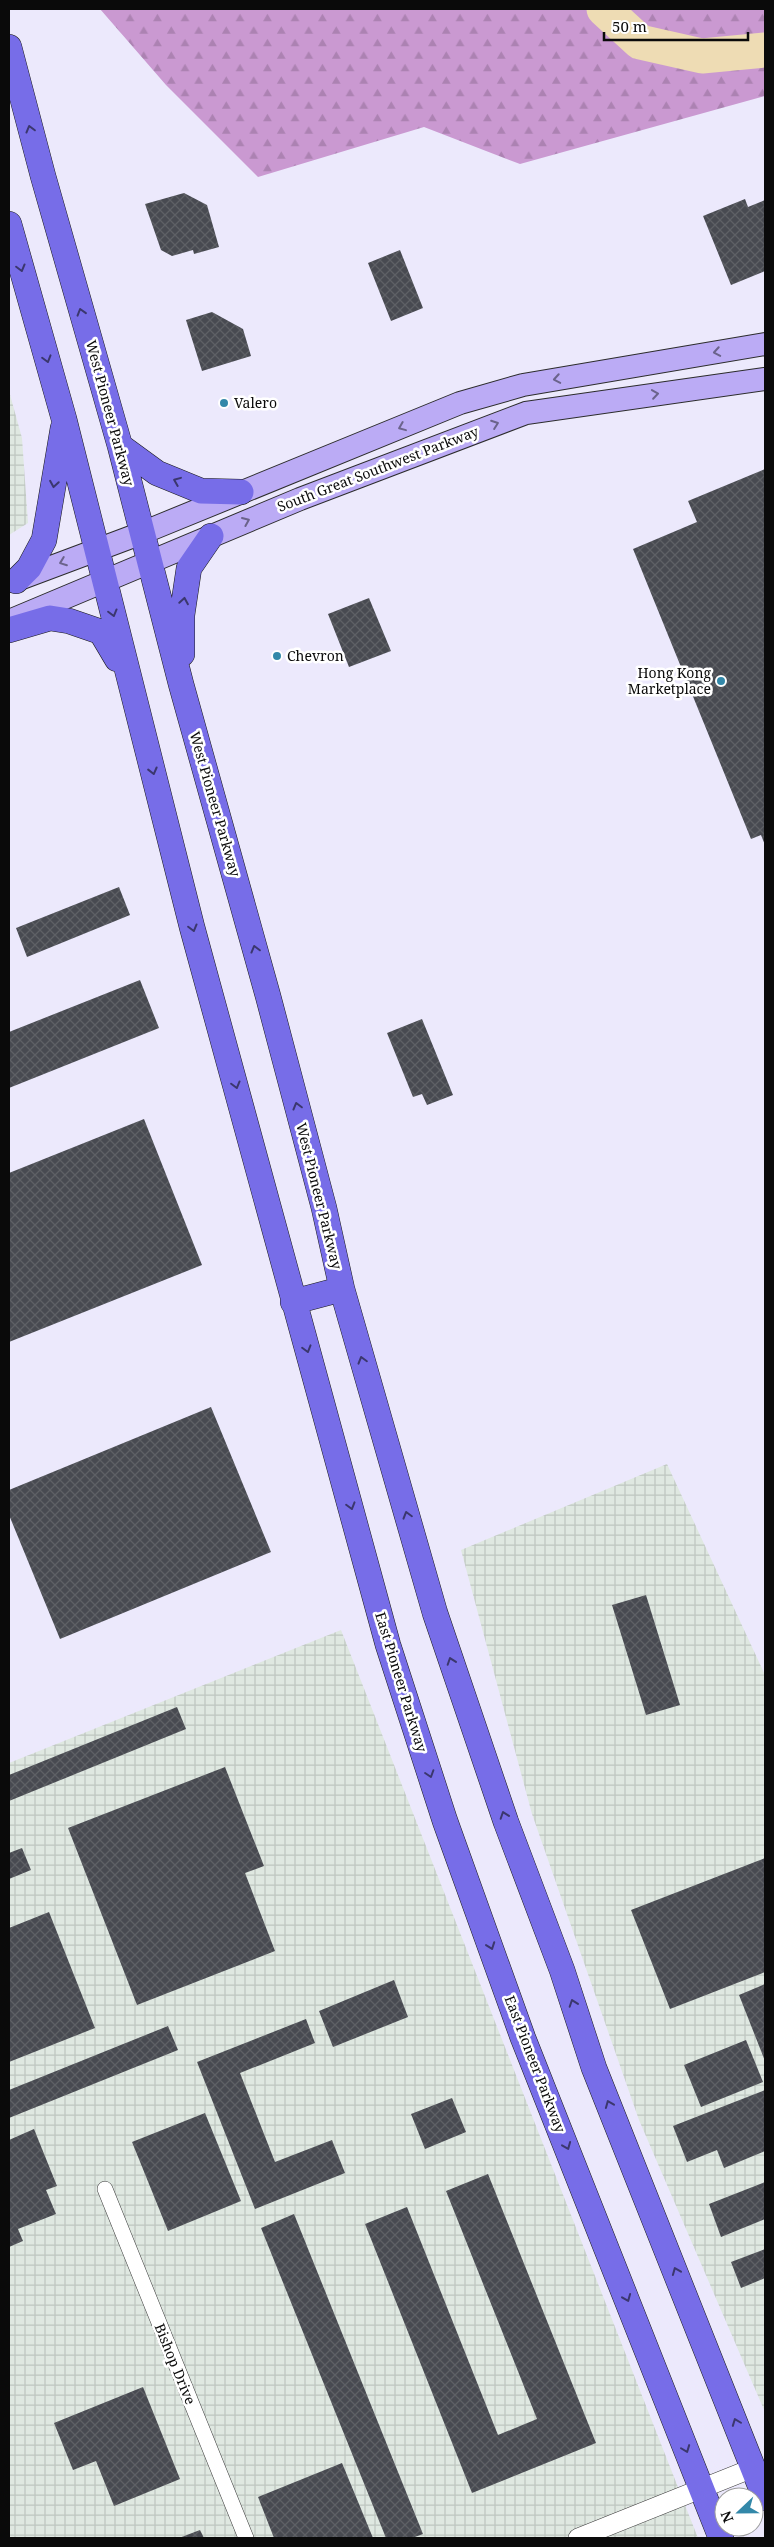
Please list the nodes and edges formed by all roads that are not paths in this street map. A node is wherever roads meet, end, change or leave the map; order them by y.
1 (9, 47) edge
2 (9, 224) edge
3 (765, 344) edge
4 (765, 379) edge
5 (64, 418) junction
6 (120, 446) junction
7 (241, 492) junction
8 (142, 533) junction
9 (211, 536) junction
10 (97, 549) junction
11 (149, 562) junction
12 (105, 581) junction
13 (12, 582) edge
14 (9, 621) edge
15 (9, 630) edge
16 (181, 684) junction
17 (133, 688) junction
18 (342, 1289) junction
19 (293, 1302) junction
20 (105, 2189) dead end
21 (754, 2468) junction
22 (702, 2490) junction
23 (765, 2498) edge
24 (246, 2538) edge
25 (578, 2538) edge
26 (721, 2538) edge

6 -> 1 main road, West Pioneer Parkway
2 -> 5 main road
3 -> 7 main road, South Great Southwest Parkway
9 -> 4 main road, South Great Southwest Parkway
5 - 10 main road
5 -> 13 main road
7 -> 6 main road
6 - 8 main road, West Pioneer Parkway
7 - 8 main road, South Great Southwest Parkway
8 - 10 main road, South Great Southwest Parkway
8 - 11 main road, West Pioneer Parkway
9 - 11 main road, South Great Southwest Parkway
16 -> 9 main road
10 - 12 main road
10 -> 13 main road, South Great Southwest Parkway
11 - 12 main road, South Great Southwest Parkway
11 - 16 main road, West Pioneer Parkway
12 - 14 main road, South Great Southwest Parkway
12 -> 17 main road
15 - 17 main road
18 -> 16 main road, West Pioneer Parkway
17 -> 19 main road
18 - 19 main road
21 -> 18 main road, West Pioneer Parkway
19 -> 22 main road, East Pioneer Parkway
20 - 24 street, Bishop Drive
21 - 22 street
21 - 23 main road
22 - 25 street
22 - 26 main road, East Pioneer Parkway

